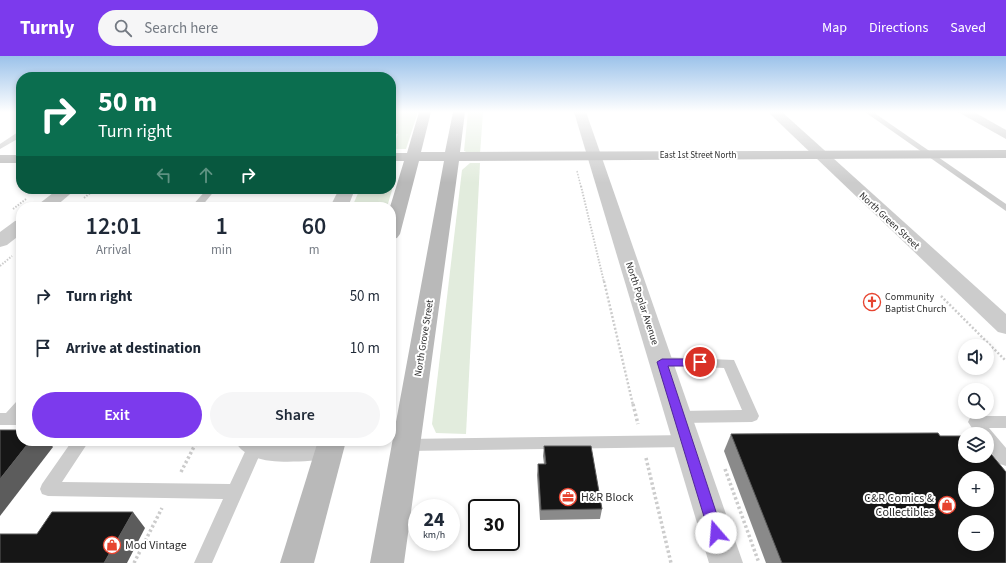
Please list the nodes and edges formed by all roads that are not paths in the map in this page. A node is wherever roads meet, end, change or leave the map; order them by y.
1 (419, 136) edge
2 (456, 136) edge
3 (582, 136) edge
4 (799, 136) edge
5 (902, 136) edge
6 (16, 137) edge
7 (0, 147) edge
8 (929, 154) junction
9 (1006, 154) edge
10 (819, 155) junction
11 (413, 156) junction
12 (453, 156) junction
13 (584, 156) junction
14 (396, 157) edge
15 (0, 159) edge
16 (16, 159) edge
17 (396, 172) edge
18 (404, 186) junction
19 (61, 194) edge
20 (208, 194) edge
21 (51, 202) edge
22 (200, 202) edge
23 (1006, 208) edge
24 (396, 216) edge
25 (16, 229) edge
26 (0, 241) edge
27 (1006, 327) edge
28 (662, 362) junction
29 (679, 417) junction
30 (1006, 422) edge
31 (979, 427) edge
32 (687, 441) junction
33 (406, 445) junction
34 (994, 445) edge
35 (78, 446) edge
36 (252, 446) edge
37 (258, 446) edge
38 (304, 446) edge
39 (330, 446) edge
40 (1006, 459) edge
41 (235, 492) junction
42 (204, 563) edge
43 (297, 563) edge
44 (387, 563) edge
45 (726, 563) edge

1 - 11 street
2 - 12 street, North Grove Street
3 - 13 street, North Poplar Avenue
4 - 10 street, North Green Street
5 - 8 lane
6 - 7 lane
8 - 9 street, East 1st Street North
8 - 10 street, East 1st Street North
8 - 23 lane
10 - 13 street, East 1st Street North
10 - 27 street, North Green Street
11 - 12 street, East 1st Street North
11 - 14 street, East 1st Street North
11 - 18 street
12 - 13 street, East 1st Street North
12 - 33 street, North Grove Street
13 - 28 street, North Poplar Avenue
15 - 16 street
17 - 18 street
18 - 24 street
19 - 21 street
20 - 22 lane
25 - 26 street
28 - 29 street, North Poplar Avenue
28 - 29 lane
29 - 32 street, North Poplar Avenue
30 - 31 lane
32 - 33 lane
32 - 45 street, North Poplar Avenue
33 - 44 street, North Grove Street
34 - 40 lane
35 - 41 lane
36 - 41 lane
37 - 38 street
39 - 43 street
41 - 42 lane

